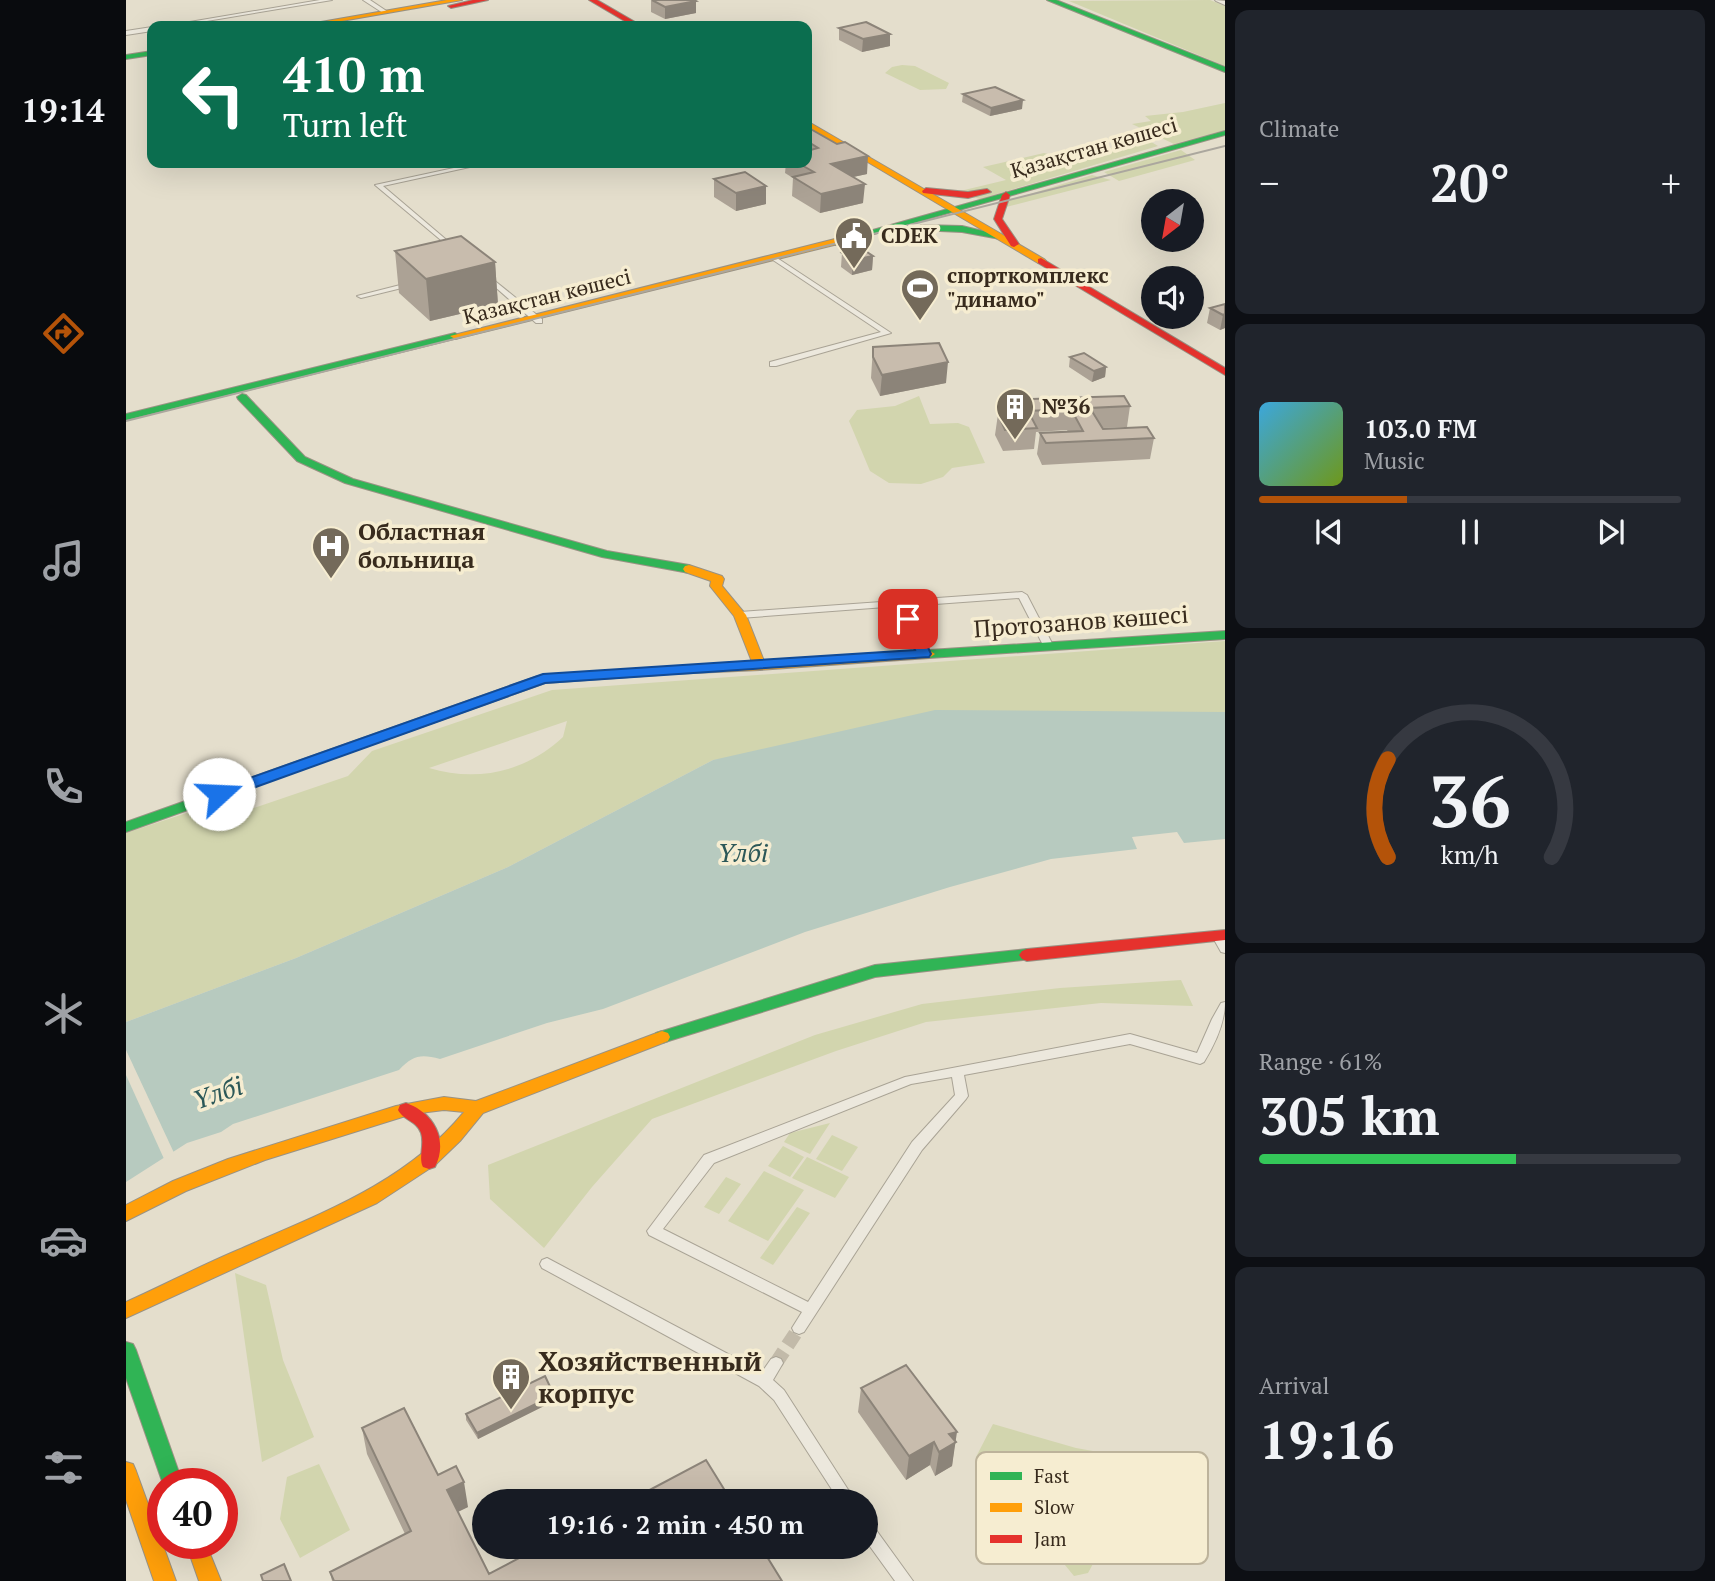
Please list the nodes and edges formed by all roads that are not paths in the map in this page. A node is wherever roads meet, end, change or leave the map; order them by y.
1 (329, 0) edge
2 (366, 0) edge
3 (459, 0) edge
4 (485, 0) edge
5 (592, 0) edge
6 (1218, 0) edge
7 (1059, 1) edge
8 (1225, 3) edge
9 (386, 12) junction
10 (200, 21) edge
11 (336, 21) edge
12 (364, 21) edge
13 (629, 21) edge
14 (147, 30) edge
15 (126, 33) edge
16 (147, 56) edge
17 (127, 58) edge
18 (1225, 70) edge
19 (812, 127) edge
20 (1225, 133) edge
21 (461, 168) edge
22 (1031, 187) junction
23 (923, 190) junction
24 (1006, 194) junction
25 (965, 209) junction
26 (920, 228) junction
27 (1000, 236) junction
28 (1014, 244) junction
29 (463, 257) edge
30 (776, 259) junction
31 (484, 274) edge
32 (427, 280) edge
33 (361, 296) dead end
34 (536, 318) junction
35 (773, 365) dead end
36 (1225, 372) edge
37 (238, 393) junction
38 (126, 417) edge
39 (126, 426) edge
40 (902, 603) junction
41 (740, 615) junction
42 (1225, 635) edge
43 (1049, 647) junction
44 (924, 654) junction
45 (760, 666) junction
46 (126, 827) edge
47 (1222, 940) edge
48 (1225, 1006) edge
49 (957, 1071) junction
50 (477, 1108) junction
51 (405, 1109) junction
52 (429, 1162) junction
53 (126, 1213) edge
54 (547, 1264) dead end
55 (810, 1309) junction
56 (126, 1310) edge
57 (799, 1328) tunnel mouth
58 (126, 1350) edge
59 (776, 1363) tunnel mouth
60 (764, 1381) junction
61 (167, 1468) edge
62 (126, 1471) edge
63 (840, 1489) edge
64 (147, 1516) edge
65 (878, 1544) edge
66 (161, 1559) edge
67 (202, 1559) edge
68 (165, 1581) edge
69 (210, 1581) edge
70 (905, 1581) edge

1 - 10 street
2 - 9 street
3 - 9 main road
4 - 12 main road
5 - 13 main road
6 - 8 street
7 - 18 main road
9 - 11 main road
14 - 15 street
16 - 17 main road
19 - 23 main road
20 - 22 main road, Қазақстан көшесі
21 - 29 street
22 - 23 main road
22 - 24 main road, Қазақстан көшесі
23 - 25 main road
24 - 25 main road, Қазақстан көшесі
24 - 28 main road
25 - 26 main road, Қазақстан көшесі
25 - 27 main road
25 - 30 main road, Қазақстан көшесі
26 - 27 main road
26 - 30 main road, Қазақстан көшесі
27 - 28 main road
28 - 36 main road
30 - 34 main road, Қазақстан көшесі
30 - 35 street
31 - 34 street
32 - 33 street
34 - 37 main road, Қазақстан көшесі
37 - 38 main road, Қазақстан көшесі
37 - 39 main road, Қазақстан көшесі
37 - 41 main road
40 - 41 street
40 - 43 street
40 - 44 street
41 - 45 main road
42 - 43 main road, Протозанов көшесі
43 - 44 main road, Протозанов көшесі
44 - 45 main road, Протозанов көшесі
45 - 46 main road, Протозанов көшесі
47 - 50 main road
48 - 49 street
49 - 55 street
49 - 55 street
50 - 51 main road
50 - 52 main road
51 - 52 main road
51 - 53 main road
52 - 56 main road
54 - 60 street
55 - 57 street
58 - 61 main road
59 - 60 street
60 - 63 street
62 - 64 main road
65 - 70 street
66 - 68 main road
67 - 69 main road

